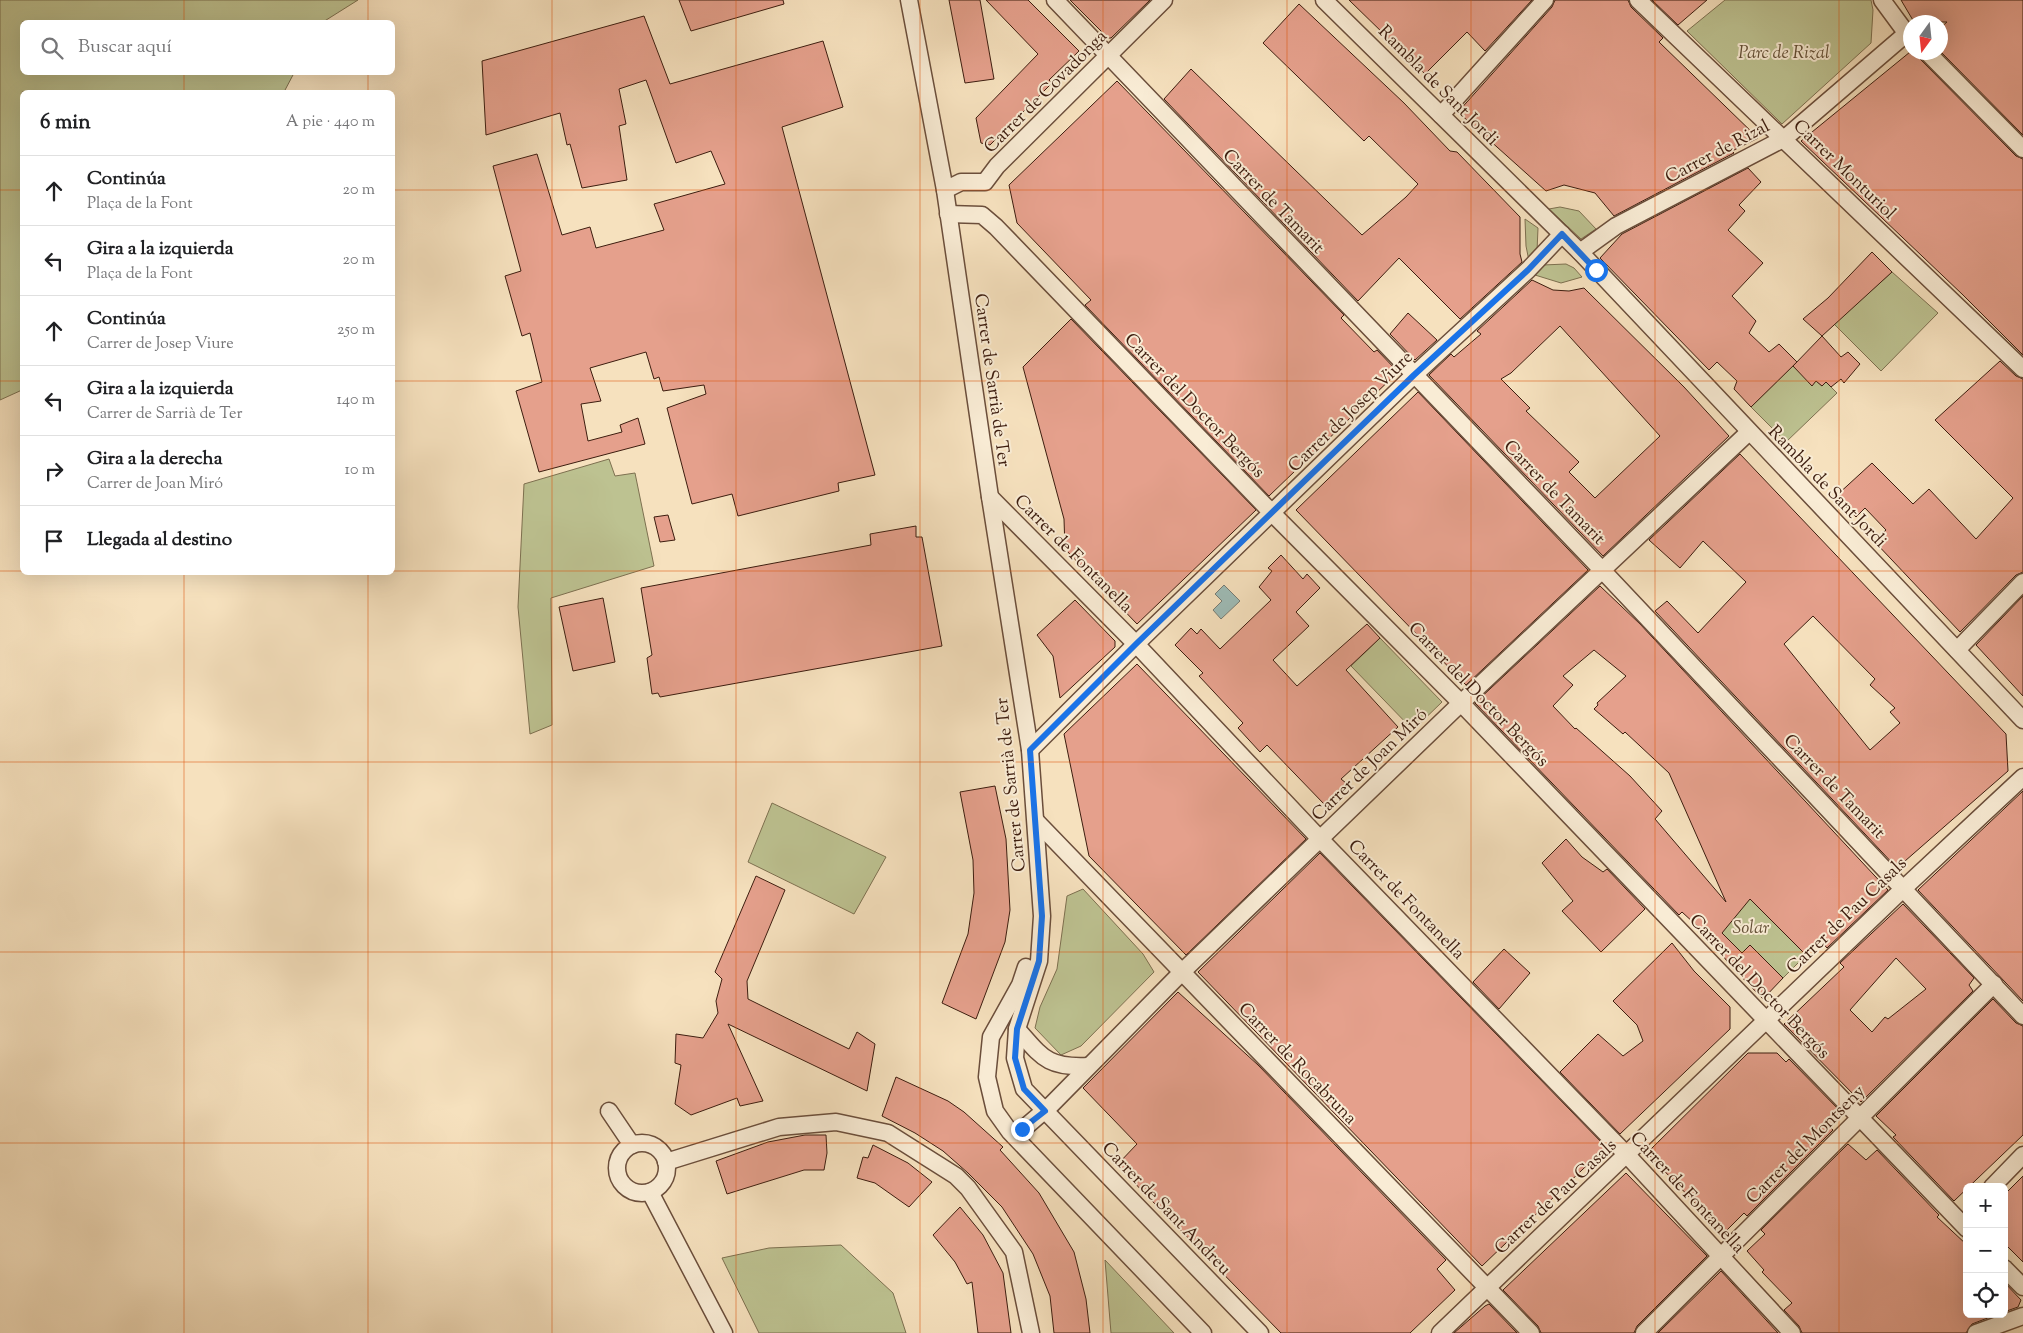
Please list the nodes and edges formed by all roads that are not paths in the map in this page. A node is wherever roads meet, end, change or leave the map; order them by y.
1 (909, 0) edge
2 (1055, 0) edge
3 (1164, 0) edge
4 (1324, 0) edge
5 (1545, 0) edge
6 (1638, 0) edge
7 (1882, 0) edge
8 (1903, 29) edge
9 (1903, 40) edge
10 (1108, 56) junction
11 (1935, 60) edge
12 (1441, 116) junction
13 (1785, 138) junction
14 (2023, 149) edge
15 (945, 190) junction
16 (948, 214) junction
17 (1562, 234) junction
18 (1580, 252) junction
19 (2023, 369) edge
20 (1414, 375) junction
21 (1749, 432) junction
22 (990, 497) junction
23 (1273, 514) junction
24 (1603, 571) junction
25 (2023, 582) edge
26 (1136, 644) junction
27 (1957, 650) junction
28 (1461, 703) junction
29 (2023, 720) edge
30 (1030, 750) junction
31 (2023, 777) edge
32 (1036, 821) junction
33 (1320, 839) junction
34 (1904, 888) junction
35 (1042, 916) junction
36 (1182, 972) junction
37 (1994, 984) junction
38 (2023, 1016) edge
39 (1765, 1020) junction
40 (1017, 1029) junction
41 (1088, 1066) junction
42 (609, 1111) dead end
43 (1045, 1111) junction
44 (1860, 1116) junction
45 (1018, 1132) junction
46 (632, 1145) junction
47 (1627, 1155) junction
48 (2023, 1155) edge
49 (666, 1162) junction
50 (1996, 1183) edge
51 (650, 1192) junction
52 (1963, 1220) edge
53 (1721, 1258) junction
54 (2008, 1272) edge
55 (2023, 1287) edge
56 (1487, 1288) junction
57 (2023, 1316) edge
58 (724, 1333) edge
59 (1031, 1333) edge
60 (1203, 1333) edge
61 (1260, 1333) edge
62 (1440, 1333) edge
63 (1531, 1333) edge
64 (1644, 1333) edge
65 (1792, 1333) edge
66 (1976, 1333) edge

1 - 15 street, Carrer de Sarrià de Ter
2 - 10 street, Carrer de Tamarit
3 - 10 street, Carrer de Covadonga
4 - 12 street, Rambla de Sant Jordi
5 - 12 street
6 - 13 street, Carrer Monturiol
7 - 8 street
9 - 13 street, Carrer de Rizal
10 - 15 street, Carrer de Covadonga
10 - 20 street, Carrer de Tamarit
11 - 14 street
12 - 17 street, Rambla de Sant Jordi
13 - 18 street, Carrer de Rizal
13 - 19 street, Carrer Monturiol
15 - 16 street, Carrer de Sarrià de Ter
16 - 22 street, Carrer de Sarrià de Ter
16 - 23 street, Carrer del Doctor Bergós
17 - 18 street, Rambla de Sant Jordi
17 - 20 street, Carrer de Josep Viure
18 - 21 street, Rambla de Sant Jordi
20 - 23 street, Carrer de Josep Viure
20 - 24 street, Carrer de Tamarit
21 - 24 street, Carrer de Joan Miró
21 - 27 street, Rambla de Sant Jordi
22 - 26 street, Carrer de Fontanella
22 - 30 street, Carrer de Sarrià de Ter
23 - 26 street, Carrer de Josep Viure
23 - 28 street, Carrer del Doctor Bergós
24 - 28 street, Carrer de Joan Miró
24 - 34 street, Carrer de Tamarit
25 - 27 street
26 - 30 street, Carrer de Josep Viure
26 - 33 street, Carrer de Fontanella
27 - 29 street, Rambla de Sant Jordi
28 - 33 street, Carrer de Joan Miró
28 - 39 street, Carrer del Doctor Bergós
30 - 32 street, Carrer de Sarrià de Ter
31 - 34 street, Carrer de Pau Casals
32 - 35 street, Carrer de Sarrià de Ter
32 - 36 street, Carrer de Rocabruna
33 - 36 street, Carrer de Joan Miró
33 - 47 street, Carrer de Fontanella
34 - 37 street, Carrer de Tamarit
34 - 39 street, Carrer de Pau Casals
35 - 40 street, Carrer de Sarrià de Ter
35 - 45 street, Carrer de Sarrià de Ter
36 - 41 street, Carrer de Joan Miró
36 - 56 street, Carrer de Rocabruna
37 - 38 street, Carrer de Tamarit
37 - 44 street, Carrer del Montseny
39 - 44 street, Carrer del Doctor Bergós
39 - 47 street, Carrer de Pau Casals
40 - 41 street
40 - 43 street, Carrer de Sarrià de Ter
41 - 43 street, Carrer de Joan Miró
42 - 46 street
43 - 45 street, Carrer de Joan Miró
43 - 61 street, Carrer de Sant Andreu
44 - 52 street, Carrer del Doctor Bergós
44 - 53 street, Carrer del Montseny
45 - 60 street
46 - 49 street
46 - 51 street
47 - 53 street, Carrer de Fontanella
47 - 56 street, Carrer de Pau Casals
48 - 50 street
49 - 51 street
49 - 59 street
51 - 58 street
53 - 64 street, Carrer del Montseny
53 - 65 street, Carrer de Fontanella
54 - 55 street
56 - 62 street, Carrer de Pau Casals
56 - 63 street, Carrer de Rocabruna
57 - 66 street

